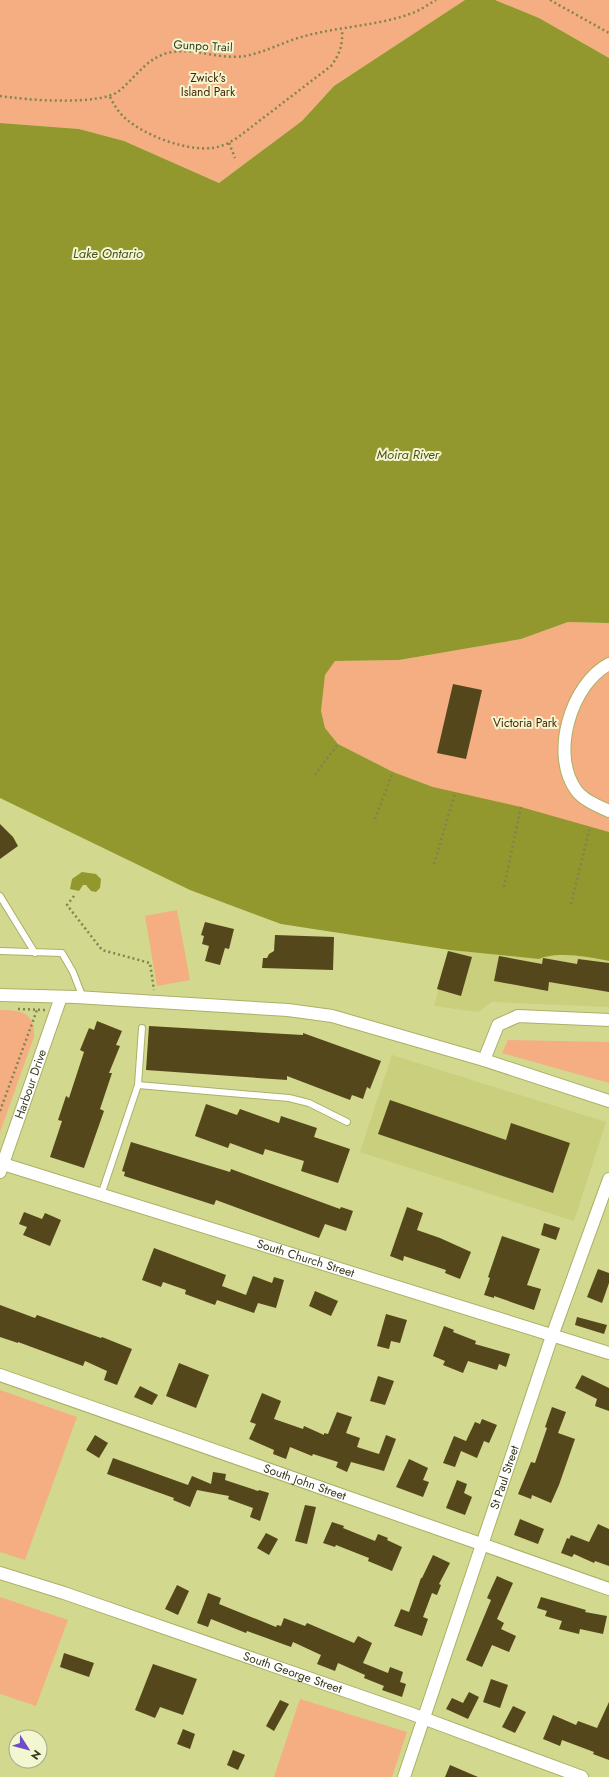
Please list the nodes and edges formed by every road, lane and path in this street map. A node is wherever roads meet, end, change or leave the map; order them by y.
1 (436, 0) edge
2 (550, 0) edge
3 (342, 29) junction
4 (609, 32) edge
5 (0, 96) edge
6 (110, 96) junction
7 (229, 143) junction
8 (236, 158) dead end
9 (609, 664) edge
10 (338, 744) dead end
11 (393, 772) dead end
12 (315, 775) dead end
13 (455, 793) dead end
14 (521, 807) dead end
15 (609, 811) edge
16 (375, 819) dead end
17 (590, 827) dead end
18 (434, 864) dead end
19 (504, 887) dead end
20 (0, 896) edge
21 (74, 896) dead end
22 (571, 904) dead end
23 (0, 951) edge
24 (35, 953) junction
25 (0, 995) edge
26 (61, 997) junction
27 (83, 998) junction
28 (156, 1002) junction
29 (37, 1010) dead end
30 (609, 1020) edge
31 (142, 1028) dead end
32 (484, 1060) junction
33 (138, 1085) junction
34 (609, 1101) edge
35 (0, 1111) edge
36 (347, 1122) dead end
37 (1, 1168) edge
38 (609, 1179) edge
39 (101, 1195) junction
40 (552, 1336) junction
41 (609, 1353) edge
42 (0, 1375) edge
43 (483, 1546) junction
44 (0, 1573) edge
45 (609, 1589) edge
46 (424, 1719) junction
47 (404, 1777) edge
48 (582, 1777) edge

1 - 3 path, Gunpo Trail
2 - 4 path
3 - 6 path, Gunpo Trail
3 - 7 path
5 - 6 path, Gunpo Trail
6 - 7 path
7 - 8 path
9 - 15 street
10 - 12 path
11 - 16 path
13 - 18 path
14 - 19 path
17 - 22 path
20 - 24 lane
21 - 28 path
23 - 24 lane
24 - 27 lane
25 - 26 street
26 - 27 street
26 - 37 street, Harbour Drive
27 - 28 street
28 - 32 street
29 - 35 path
30 - 32 street
31 - 33 lane
32 - 34 street
33 - 36 lane
33 - 39 lane
37 - 39 street, South Church Street
38 - 40 street, St Paul Street
39 - 40 street, South Church Street
40 - 41 street, South Church Street
40 - 43 street, St Paul Street
42 - 43 street, South John Street
43 - 45 street, South John Street
43 - 46 street, St Paul Street
44 - 46 street, South George Street
46 - 47 street, St Paul Street
46 - 48 street, South George Street

